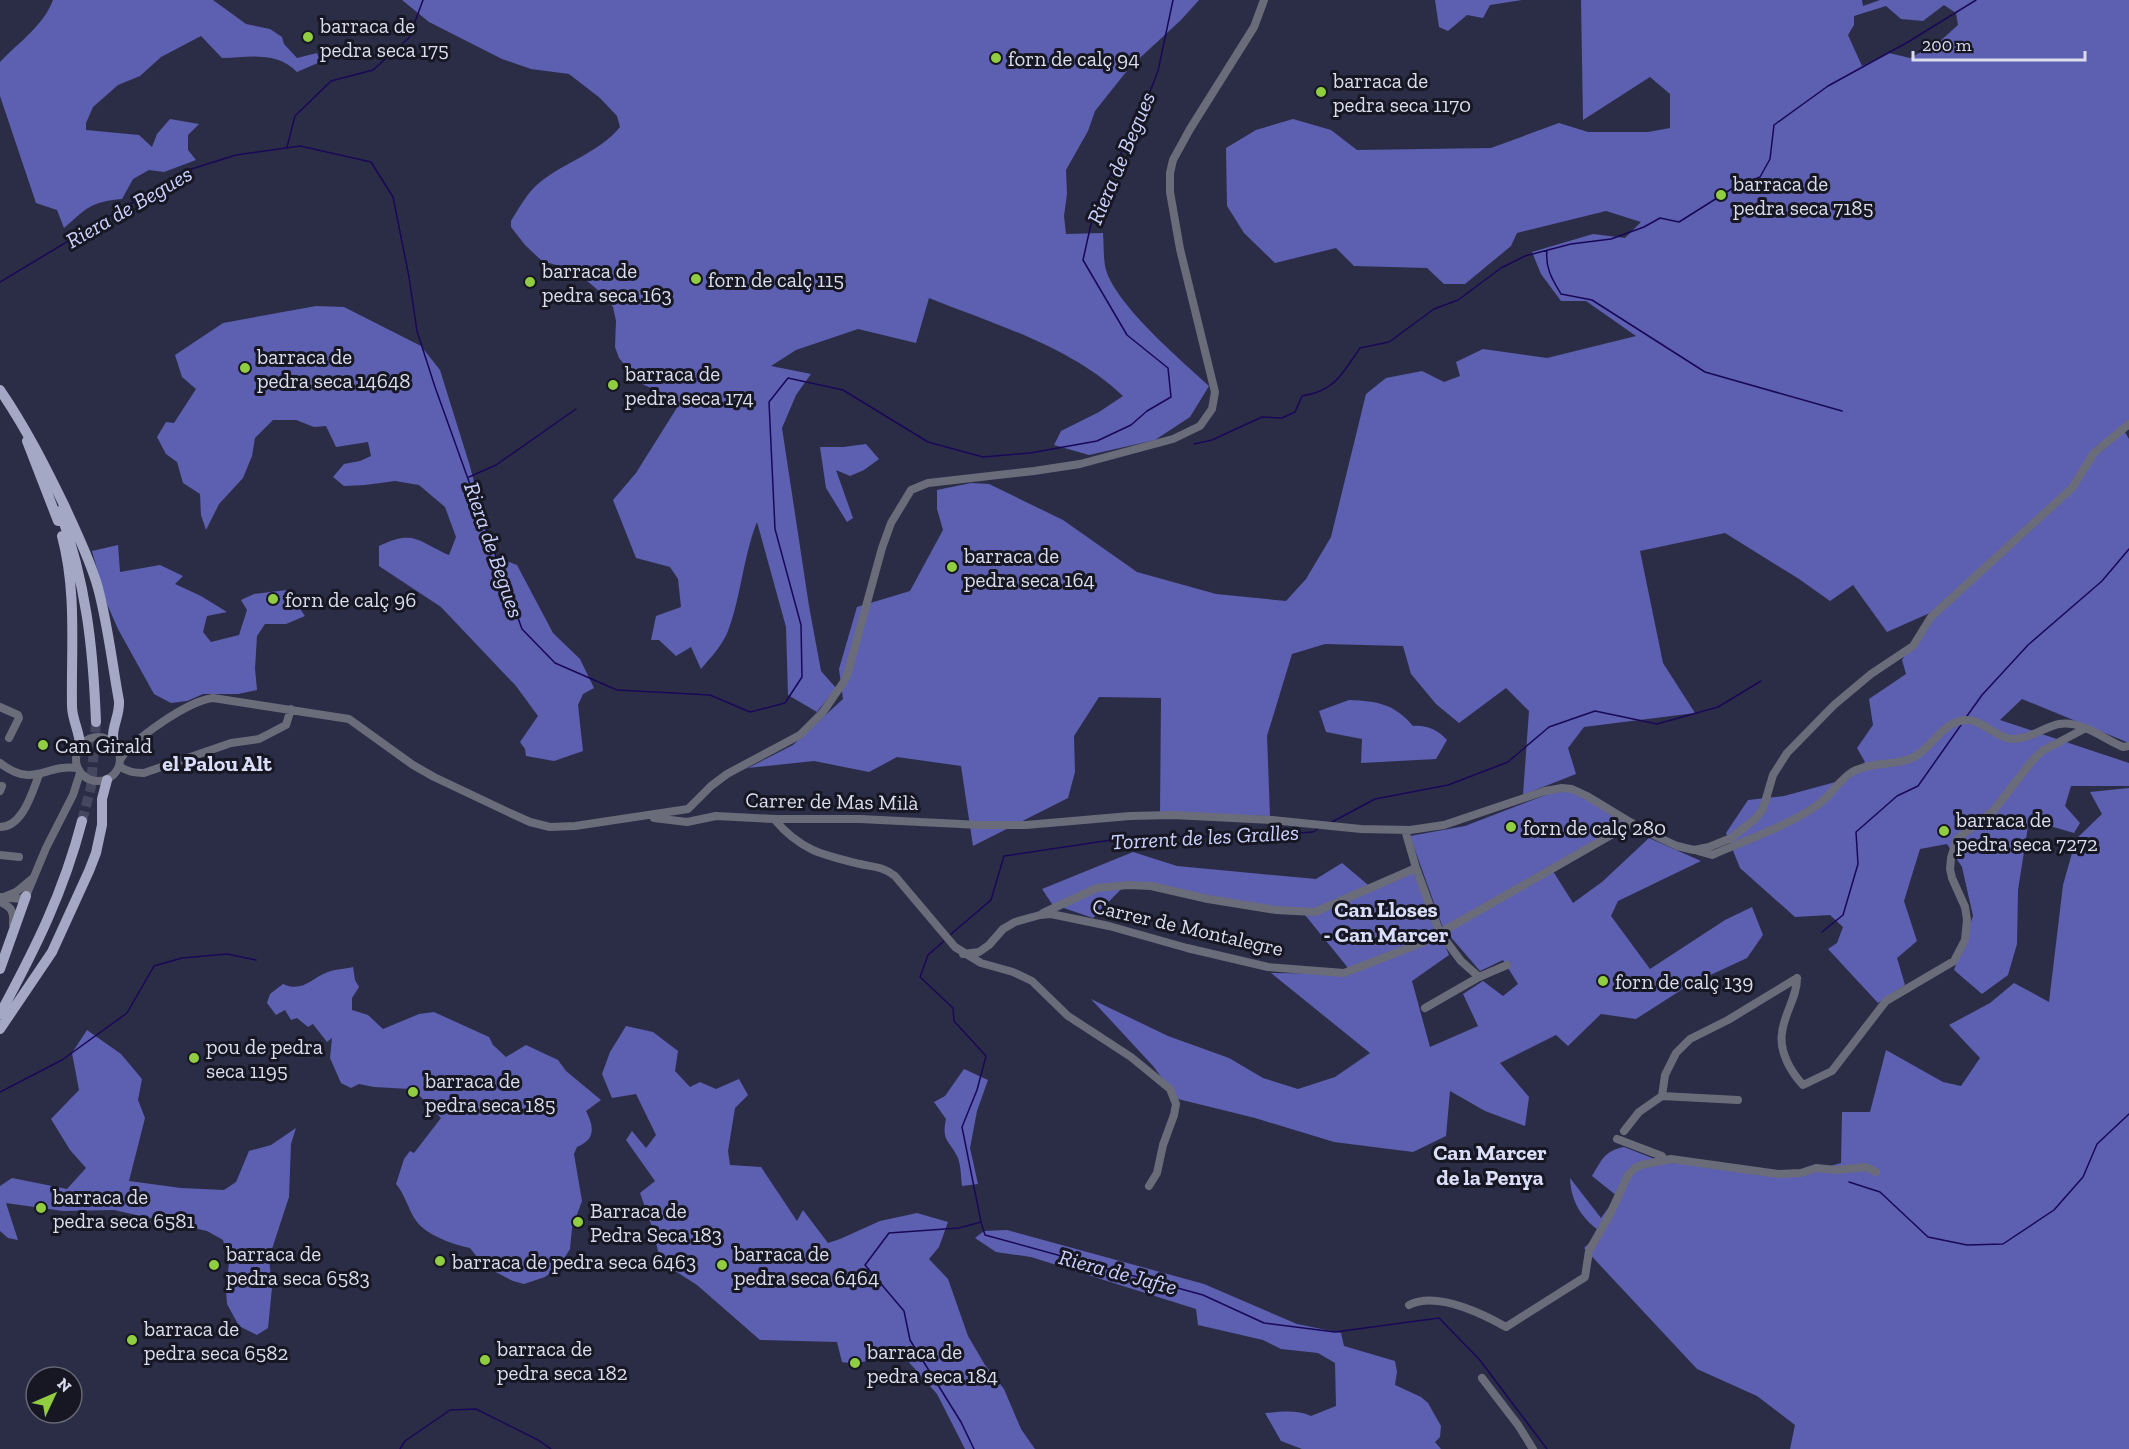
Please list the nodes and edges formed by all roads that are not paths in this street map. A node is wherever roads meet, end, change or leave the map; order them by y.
1 (1264, 0) edge
2 (0, 390) edge
3 (0, 397) edge
4 (2129, 424) edge
5 (25, 438) junction
6 (0, 707) edge
7 (291, 709) junction
8 (96, 722) tunnel mouth
9 (2085, 729) junction
10 (9, 738) dead end
11 (134, 743) junction
12 (116, 746) junction
13 (2126, 746) edge
14 (78, 750) junction
15 (0, 763) edge
16 (120, 763) junction
17 (59, 769) junction
18 (79, 771) junction
19 (128, 771) junction
20 (39, 775) junction
21 (110, 777) junction
22 (91, 781) junction
23 (73, 795) junction
24 (639, 816) junction
25 (774, 819) junction
26 (82, 821) tunnel mouth
27 (1632, 823) junction
28 (0, 826) edge
29 (1405, 830) junction
30 (1694, 850) junction
31 (0, 855) edge
32 (19, 857) dead end
33 (1416, 868) junction
34 (34, 878) junction
35 (26, 896) junction
36 (0, 899) edge
37 (1040, 915) junction
38 (1440, 933) junction
39 (12, 934) junction
40 (963, 954) junction
41 (1507, 965) dead end
42 (0, 969) edge
43 (1479, 977) junction
44 (1425, 1008) dead end
45 (0, 1014) edge
46 (0, 1029) edge
47 (1662, 1096) junction
48 (1738, 1100) dead end
49 (1624, 1131) dead end
50 (1617, 1140) dead end
51 (1664, 1160) junction
52 (1876, 1172) dead end
53 (1149, 1186) dead end
54 (1409, 1305) dead end
55 (1482, 1378) dead end
56 (1533, 1449) edge

1 - 24 street
2 - 12 main road
3 - 5 main road
4 - 30 street
5 - 8 main road
5 - 14 main road
6 - 10 street
7 - 11 street
7 - 19 street
7 - 24 street
9 - 13 street, Carrer de Mas Milà
9 - 30 street, Carrer de Mas Milà
9 - 47 street
11 - 12 street
11 - 16 street
12 - 14 street
12 - 16 street
14 - 17 street
14 - 18 street
15 - 20 street
16 - 19 street
16 - 21 street
17 - 18 street
17 - 20 street
18 - 22 street
18 - 23 street
19 - 21 street
20 - 28 street
21 - 22 street
21 - 46 main road
22 - 23 street
23 - 34 street
24 - 25 street, Carrer de Mas Milà
25 - 29 street, Carrer de Mas Milà
25 - 40 street
26 - 45 main road
27 - 29 street, Carrer de Mas Milà
27 - 30 street, Carrer de Mas Milà
27 - 38 street, Carrer de Montalegre
29 - 33 street
31 - 32 street
33 - 37 street
33 - 38 street
34 - 35 street
34 - 36 street
35 - 36 street
35 - 39 main road
36 - 39 street
37 - 38 street, Carrer de Montalegre
37 - 40 street, Carrer de Montalegre
38 - 43 street
39 - 42 main road
40 - 53 street
41 - 43 street
43 - 44 street
47 - 48 street
47 - 49 street
50 - 51 street
51 - 52 street
51 - 54 street
55 - 56 street

